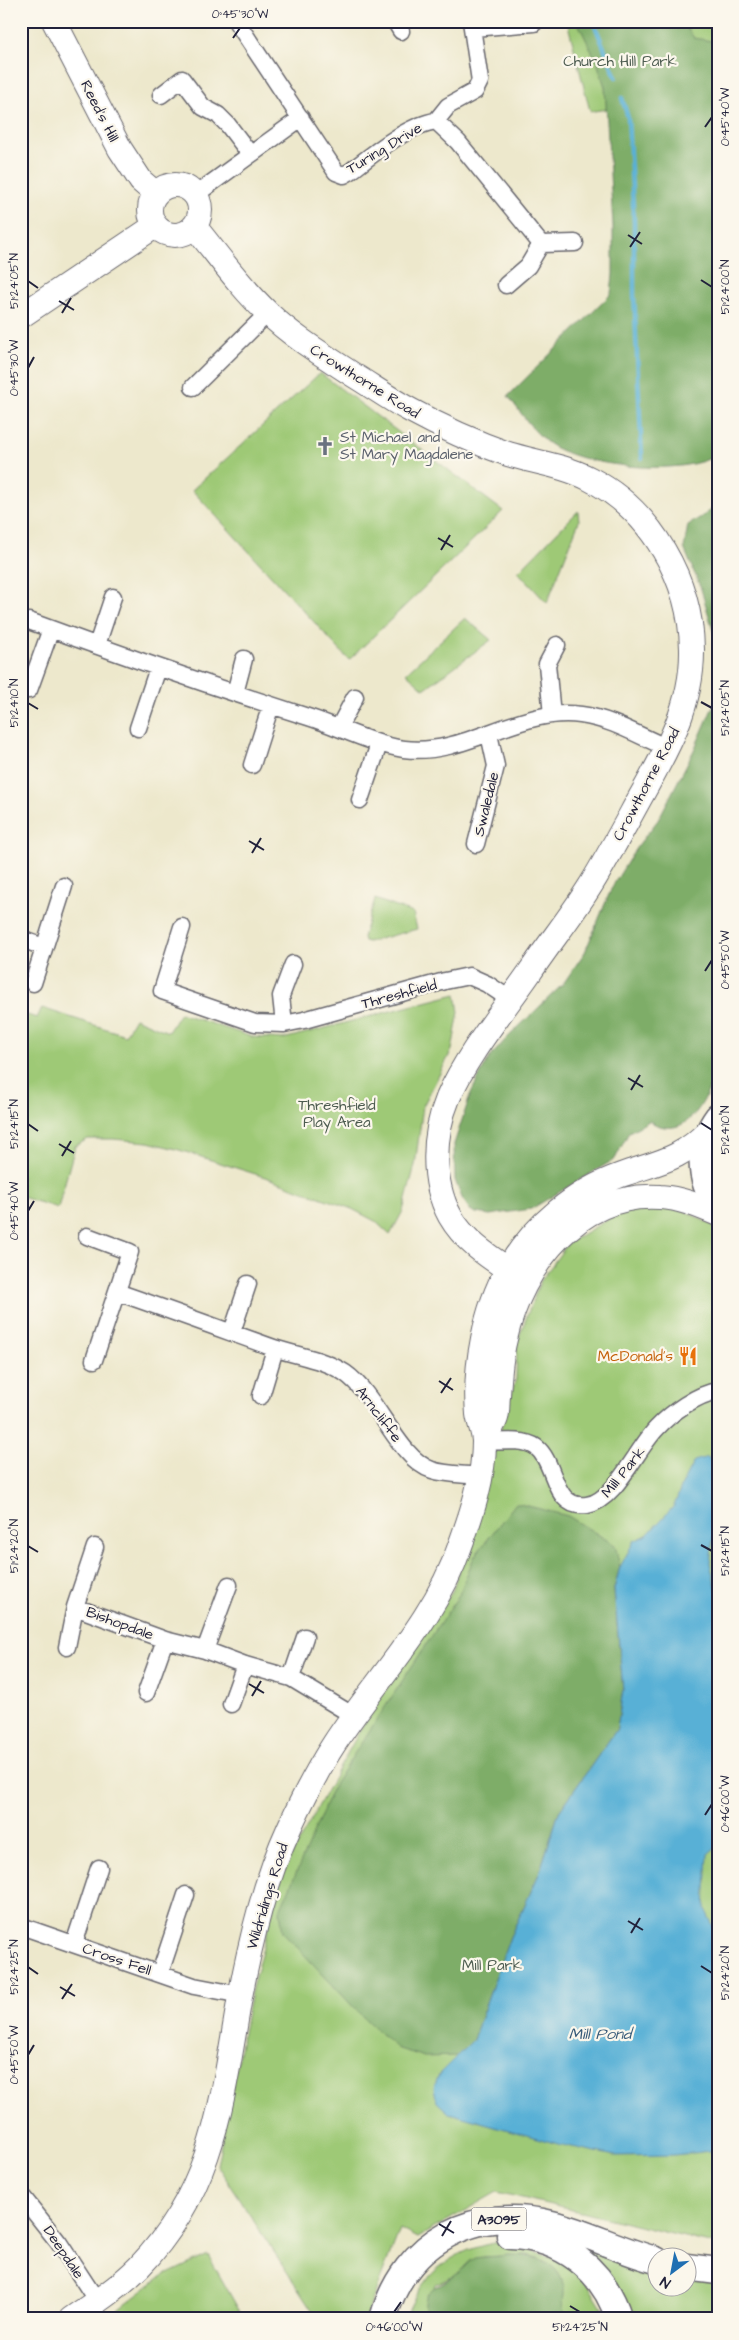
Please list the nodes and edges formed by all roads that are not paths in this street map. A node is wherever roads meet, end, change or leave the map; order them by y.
1 (54, 21) edge
2 (236, 21) edge
3 (534, 23) dead end
4 (472, 24) edge
5 (161, 95) dead end
6 (301, 118) junction
7 (436, 121) junction
8 (250, 154) junction
9 (156, 194) junction
10 (195, 195) junction
11 (155, 226) junction
12 (194, 226) junction
13 (575, 243) dead end
14 (542, 244) junction
15 (506, 285) dead end
16 (268, 313) junction
17 (21, 316) edge
18 (193, 388) dead end
19 (113, 597) dead end
20 (30, 621) dead end
21 (51, 629) junction
22 (97, 645) junction
23 (558, 645) dead end
24 (244, 659) dead end
25 (158, 668) junction
26 (30, 690) dead end
27 (235, 693) junction
28 (355, 697) dead end
29 (271, 705) junction
30 (552, 715) junction
31 (339, 727) junction
32 (138, 728) dead end
33 (489, 734) junction
34 (379, 744) junction
35 (668, 748) junction
36 (252, 766) dead end
37 (360, 800) dead end
38 (476, 844) dead end
39 (64, 886) dead end
40 (182, 927) dead end
41 (21, 939) edge
42 (44, 947) junction
43 (293, 964) dead end
44 (33, 983) dead end
45 (510, 1000) junction
46 (284, 1024) junction
47 (713, 1124) edge
48 (718, 1206) edge
49 (718, 1214) edge
50 (88, 1236) dead end
51 (517, 1275) junction
52 (248, 1284) dead end
53 (117, 1292) junction
54 (232, 1332) junction
55 (275, 1349) junction
56 (94, 1360) dead end
57 (718, 1392) edge
58 (261, 1396) dead end
59 (484, 1440) junction
60 (481, 1476) junction
61 (94, 1547) dead end
62 (229, 1585) dead end
63 (75, 1607) junction
64 (305, 1637) dead end
65 (165, 1640) junction
66 (67, 1647) dead end
67 (205, 1650) junction
68 (245, 1665) junction
69 (291, 1678) junction
70 (146, 1693) dead end
71 (231, 1704) dead end
72 (354, 1716) junction
73 (99, 1868) dead end
74 (186, 1895) dead end
75 (21, 1926) edge
76 (74, 1944) junction
77 (160, 1973) junction
78 (241, 1995) junction
79 (24, 2204) edge
80 (646, 2257) edge
81 (696, 2268) edge
82 (718, 2271) edge
83 (97, 2301) junction
84 (71, 2319) edge
85 (384, 2319) edge
86 (402, 2319) edge
87 (619, 2319) edge

1 - 9 street, Reed's Hill
2 - 6 street
3 - 4 street
4 - 7 street
5 - 8 street
6 - 7 street, Turing Drive
6 - 8 street
7 - 14 street, Turing Drive
8 - 10 street
9 - 10 street
9 - 11 street
10 - 12 street
11 - 12 street
11 - 17 street
12 - 16 street, Crowthorne Road
13 - 14 street
14 - 15 street
16 - 18 street
16 - 35 street, Crowthorne Road
19 - 22 street
20 - 21 street
21 - 22 street
21 - 26 street
22 - 25 street
23 - 30 street
24 - 27 street
25 - 27 street
25 - 32 street
27 - 29 street
28 - 31 street
29 - 31 street
29 - 36 street
30 - 33 street
30 - 35 street
31 - 34 street
33 - 34 street
33 - 38 street, Swaledale
34 - 37 street
35 - 45 street, Crowthorne Road
39 - 42 street
40 - 46 street, Threshfield
41 - 42 street
42 - 44 street
43 - 46 street
45 - 46 street, Threshfield
45 - 51 street, Crowthorne Road
47 - 48 main road
47 - 51 street, Wildridings Road
49 - 51 street, Wildridings Road
50 - 53 street
51 - 59 street, Wildridings Road
52 - 54 street
53 - 54 street, Arncliffe
53 - 56 street
54 - 55 street, Arncliffe
55 - 58 street
55 - 60 street, Arncliffe
57 - 59 street, Mill Park
59 - 60 street, Wildridings Road
60 - 72 street, Wildridings Road
61 - 63 street, Bishopdale
62 - 67 street
63 - 65 street, Bishopdale
63 - 66 street, Bishopdale
64 - 69 street
65 - 67 street, Bishopdale
65 - 70 street, Bishopdale
67 - 68 street, Bishopdale
68 - 69 street, Bishopdale
68 - 71 street
69 - 72 street, Bishopdale
72 - 78 street, Wildridings Road
73 - 76 street, Cross Fell
74 - 77 street, Cross Fell
75 - 76 street, Cross Fell
76 - 77 street, Cross Fell
77 - 78 street, Cross Fell
78 - 83 street, Wildridings Road
79 - 83 street, Deepdale
80 - 85 main road, A3095
81 - 82 main road
83 - 84 street, Wildridings Road
86 - 87 main road, A3095

